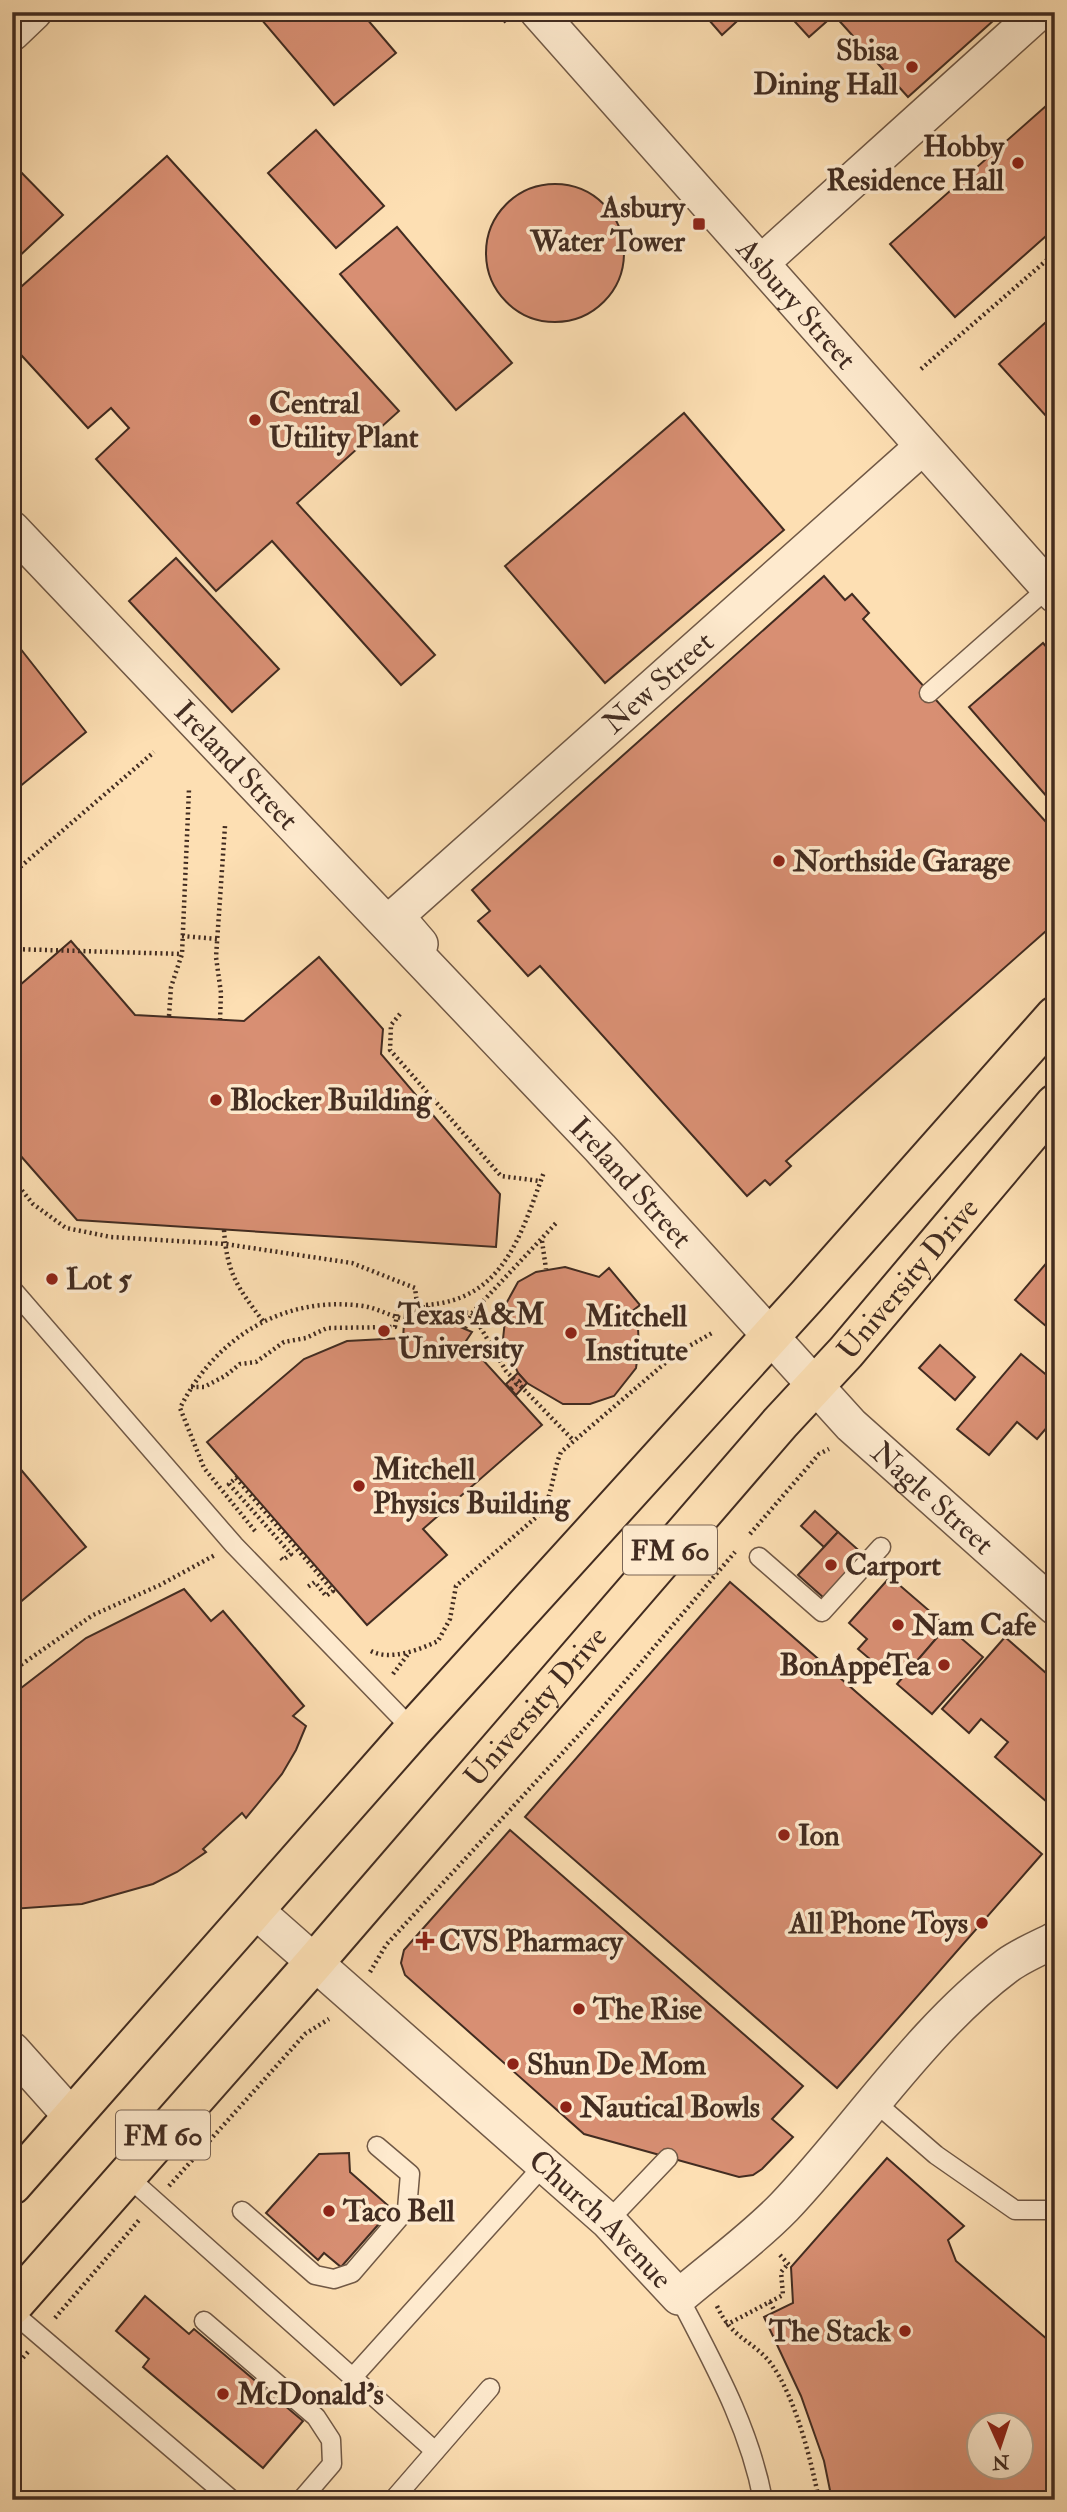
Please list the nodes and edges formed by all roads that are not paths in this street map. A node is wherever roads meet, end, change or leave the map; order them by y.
1 (34, 12) edge
2 (538, 12) edge
3 (1039, 12) edge
4 (12, 33) edge
5 (761, 262) junction
6 (921, 448) junction
7 (12, 529) edge
8 (1051, 592) edge
9 (929, 693) dead end
10 (396, 916) joint
11 (459, 1002) junction
12 (1055, 1016) edge
13 (1050, 1119) edge
14 (12, 1289) edge
15 (770, 1336) junction
16 (815, 1385) junction
17 (881, 1547) dead end
18 (759, 1557) dead end
19 (1055, 1607) edge
20 (414, 1730) junction
21 (255, 1910) junction
22 (1055, 1940) edge
23 (314, 1963) junction
24 (12, 2050) edge
25 (876, 2103) junction
26 (72, 2117) junction
27 (377, 2146) dead end
28 (668, 2158) dead end
29 (544, 2165) junction
30 (127, 2176) junction
31 (12, 2185) edge
32 (1055, 2210) edge
33 (242, 2211) dead end
34 (608, 2221) junction
35 (679, 2297) junction
36 (12, 2306) edge
37 (12, 2312) edge
38 (204, 2321) dead end
39 (353, 2378) junction
40 (490, 2388) dead end
41 (435, 2451) junction
42 (232, 2500) edge
43 (301, 2500) edge
44 (393, 2500) edge
45 (763, 2500) edge

1 - 4 street
2 - 5 street, Asbury Street
3 - 5 street
5 - 6 street, Asbury Street
6 - 8 street, Asbury Street
6 - 10 street, New Street
7 - 11 street, Ireland Street
8 - 9 lane
10 - 11 street, Ireland Street
11 - 15 street, Ireland Street
12 - 15 main road, University Drive / FM 60
13 - 16 main road, University Drive / FM 60
14 - 20 lane
15 - 16 street, Ireland Street
15 - 20 main road, University Drive / FM 60
16 - 19 street, Nagle Street
16 - 23 main road, University Drive / FM 60
17 - 18 lane
20 - 21 main road, University Drive / FM 60
21 - 23 street, Church Avenue
21 - 26 main road, University Drive / FM 60
22 - 25 street, Church Avenue
23 - 29 street, Church Avenue
23 - 30 main road, University Drive / FM 60
24 - 26 street
25 - 32 lane
25 - 35 street, Church Avenue
26 - 31 main road, University Drive / FM 60
27 - 33 lane
28 - 34 lane
29 - 34 street, Church Avenue
29 - 39 lane
30 - 36 main road, University Drive / FM 60
30 - 39 lane
34 - 35 street, Church Avenue
35 - 45 lane
37 - 42 lane
38 - 43 lane
39 - 41 lane
40 - 41 lane
41 - 44 lane

